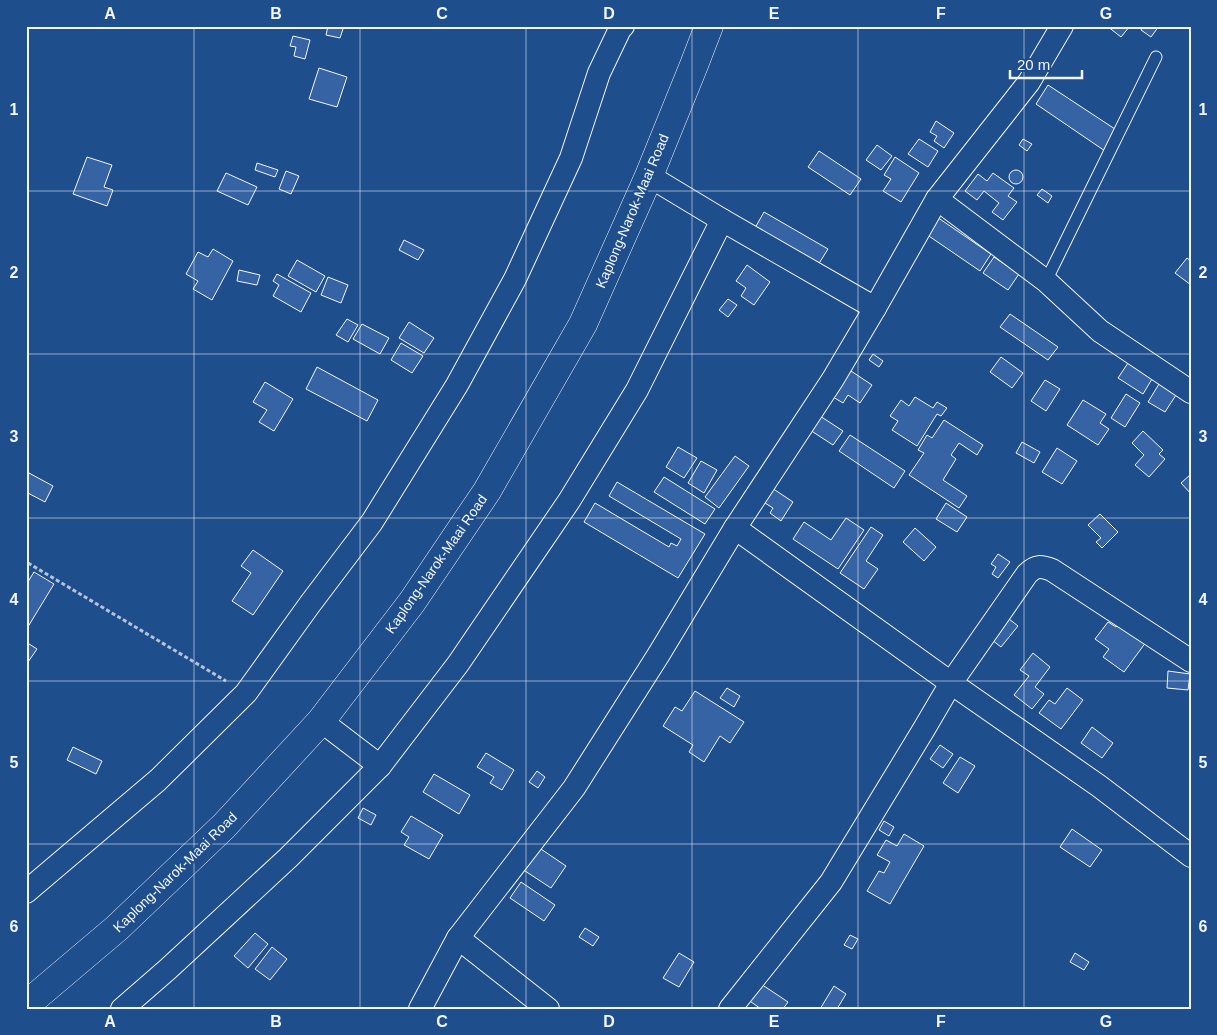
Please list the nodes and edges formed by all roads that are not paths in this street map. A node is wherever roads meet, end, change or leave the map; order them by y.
1 (623, 26) edge
2 (709, 26) edge
3 (1062, 26) edge
4 (1156, 57) dead end
5 (648, 176) junction
6 (937, 199) junction
7 (722, 220) junction
8 (1046, 281) junction
9 (875, 308) junction
10 (1191, 392) edge
11 (734, 528) junction
12 (1191, 661) edge
13 (951, 683) junction
14 (321, 722) junction
15 (380, 766) junction
16 (1191, 856) edge
17 (26, 892) edge
18 (458, 938) junction
19 (26, 1005) edge
20 (122, 1009) edge
21 (420, 1009) edge
22 (548, 1009) edge
23 (730, 1009) edge

1 - 17 street
2 - 5 highway, Kaplong-Narok-Maai Road
3 - 6 street
4 - 8 lane
5 - 7 street
5 - 14 highway, Kaplong-Narok-Maai Road
6 - 8 street
6 - 9 street
7 - 9 street
7 - 15 street
8 - 10 street
9 - 11 street
11 - 13 street
11 - 18 street
12 - 13 street
13 - 16 street
13 - 23 street
14 - 15 street
14 - 19 highway, Kaplong-Narok-Maai Road
15 - 20 street
18 - 21 street
18 - 22 street

